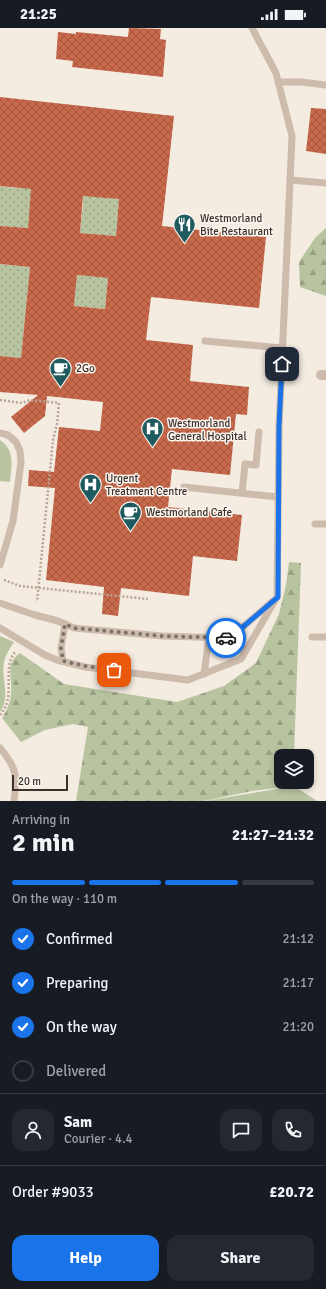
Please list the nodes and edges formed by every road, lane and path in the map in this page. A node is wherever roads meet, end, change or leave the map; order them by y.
1 (252, 28) edge
2 (278, 82) junction
3 (326, 85) edge
4 (290, 180) junction
5 (326, 183) edge
6 (205, 341) dead end
7 (282, 348) junction
8 (0, 400) edge
9 (259, 432) dead end
10 (0, 433) edge
11 (184, 487) dead end
12 (242, 493) junction
13 (278, 497) junction
14 (315, 524) dead end
15 (326, 524) edge
16 (0, 565) edge
17 (4, 580) dead end
18 (38, 588) junction
19 (278, 597) junction
20 (148, 599) dead end
21 (0, 603) edge
22 (36, 610) dead end
23 (65, 624) junction
24 (0, 628) edge
25 (312, 636) dead end
26 (326, 637) edge
27 (208, 638) junction
28 (21, 646) dead end
29 (63, 661) junction
30 (204, 674) junction
31 (0, 716) edge
32 (0, 748) edge
33 (14, 801) edge

1 - 2 lane
2 - 3 lane
2 - 4 lane
4 - 5 lane
4 - 7 lane
6 - 7 lane
7 - 13 lane
8 - 18 path
9 - 12 lane
10 - 16 lane
11 - 12 lane
12 - 13 lane
13 - 19 lane
14 - 15 lane
17 - 18 path
18 - 20 path
18 - 22 path
19 - 27 lane
19 - 30 lane
21 - 23 lane
23 - 27 lane
23 - 29 lane
24 - 29 lane
25 - 26 lane
27 - 30 lane
28 - 31 path
29 - 30 lane
32 - 33 lane

